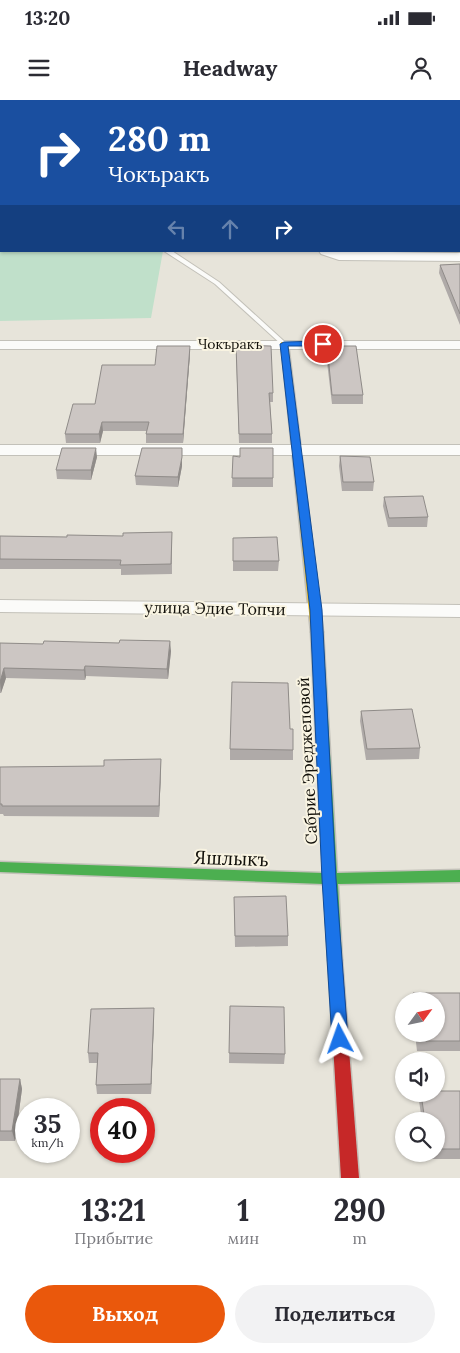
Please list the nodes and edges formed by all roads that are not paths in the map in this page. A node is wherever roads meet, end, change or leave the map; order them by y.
1 (169, 252) edge
2 (328, 252) edge
3 (460, 257) edge
4 (284, 344) junction
5 (0, 345) edge
6 (460, 345) edge
7 (0, 450) edge
8 (298, 450) junction
9 (460, 450) edge
10 (0, 606) edge
11 (316, 610) junction
12 (460, 612) edge
13 (0, 867) edge
14 (460, 876) edge
15 (329, 879) junction
16 (350, 1178) edge

1 - 4 lane
2 - 3 street
4 - 5 street, Чокъракъ
4 - 6 street, Чокъракъ
4 - 8 street, Сабрие Эреджеповой
7 - 8 street
8 - 9 street
8 - 11 street, Сабрие Эреджеповой
10 - 11 street, улица Эдие Топчи
11 - 12 street, улица Эдие Топчи
11 - 15 street, Сабрие Эреджеповой
13 - 15 street, Яшлыкъ
14 - 15 street, Яшлыкъ
15 - 16 street, Сабрие Эреджеповой

